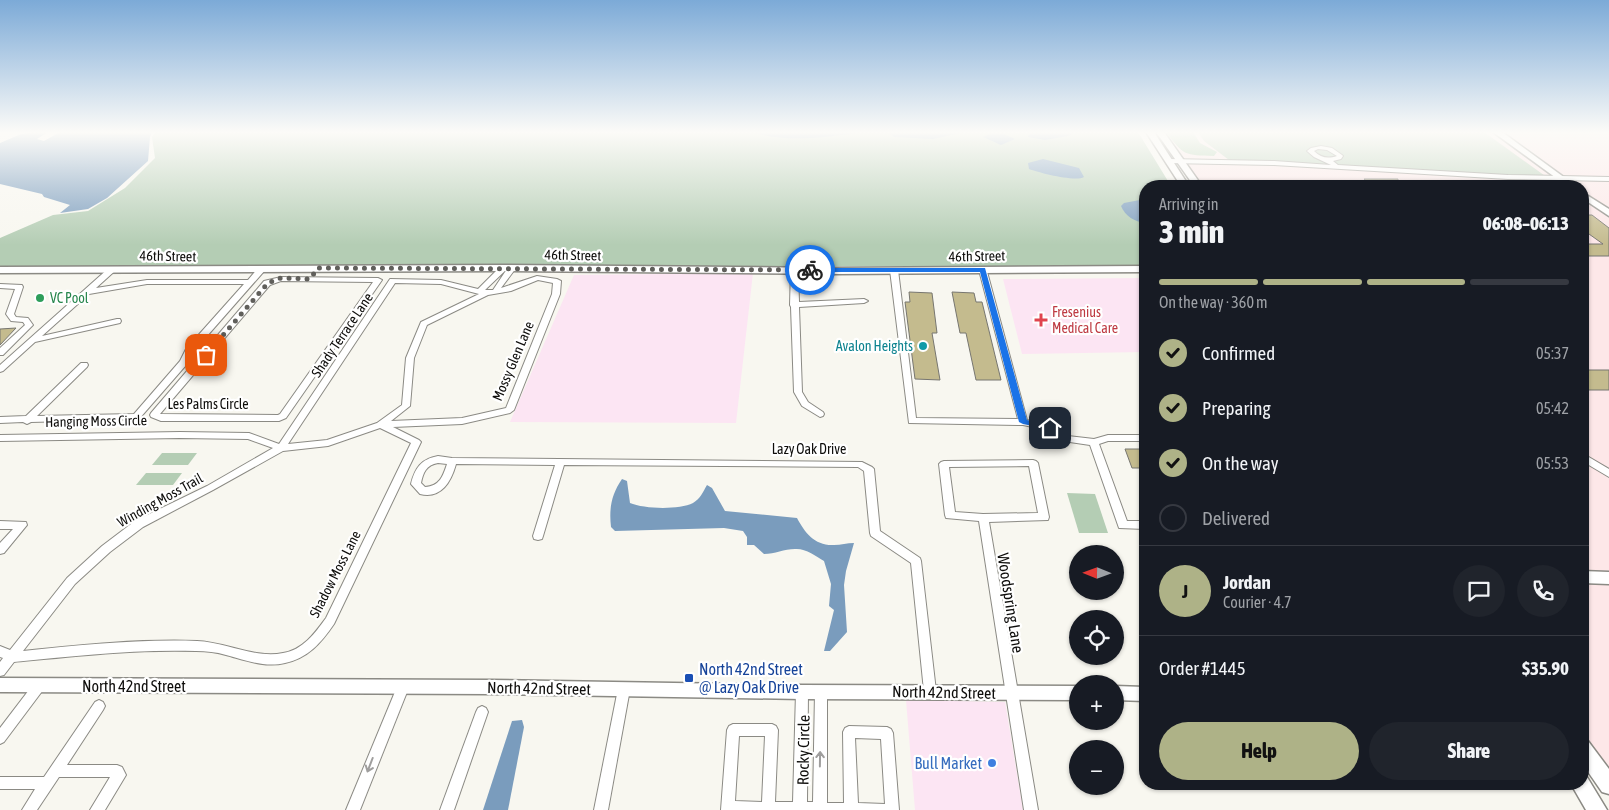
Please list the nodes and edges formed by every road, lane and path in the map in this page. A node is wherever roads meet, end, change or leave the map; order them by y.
1 (1186, 170) edge
2 (1402, 170) edge
3 (1549, 170) edge
4 (1562, 179) junction
5 (1193, 180) edge
6 (1609, 180) edge
7 (1589, 199) edge
8 (1609, 213) edge
9 (262, 268) junction
10 (318, 268) junction
11 (386, 268) junction
12 (508, 268) junction
13 (113, 269) junction
14 (1139, 269) edge
15 (0, 270) edge
16 (794, 270) junction
17 (894, 270) junction
18 (983, 270) junction
19 (310, 279) junction
20 (378, 280) junction
21 (250, 282) junction
22 (0, 286) edge
23 (496, 290) junction
24 (87, 292) junction
25 (480, 292) junction
26 (864, 301) dead end
27 (794, 305) junction
28 (117, 321) dead end
29 (32, 341) junction
30 (0, 353) edge
31 (84, 365) dead end
32 (0, 369) edge
33 (820, 414) dead end
34 (154, 415) junction
35 (136, 417) junction
36 (0, 420) edge
37 (27, 421) junction
38 (1023, 422) junction
39 (380, 425) junction
40 (0, 438) edge
41 (1139, 438) edge
42 (1094, 442) junction
43 (281, 448) junction
44 (1589, 460) edge
45 (452, 461) dead end
46 (560, 463) junction
47 (1609, 474) edge
48 (983, 518) junction
49 (0, 525) edge
50 (1139, 525) edge
51 (538, 536) dead end
52 (0, 550) edge
53 (1589, 577) edge
54 (1609, 578) edge
55 (0, 651) edge
56 (12, 657) junction
57 (0, 671) edge
58 (0, 685) edge
59 (39, 686) junction
60 (403, 687) junction
61 (624, 689) junction
62 (930, 691) junction
63 (802, 692) junction
64 (821, 692) junction
65 (1010, 692) junction
66 (1069, 693) edge
67 (1124, 693) edge
68 (1139, 694) edge
69 (98, 706) dead end
70 (481, 718) dead end
71 (0, 738) edge
72 (1589, 756) edge
73 (55, 771) junction
74 (0, 783) edge
75 (47, 783) junction
76 (1609, 785) edge
77 (1584, 790) edge
78 (800, 807) junction
79 (768, 808) junction
80 (820, 808) junction
81 (728, 809) edge
82 (851, 809) edge
83 (29, 810) edge
84 (97, 810) edge
85 (353, 810) edge
86 (447, 810) edge
87 (601, 810) edge
88 (883, 810) edge
89 (892, 810) edge
90 (1031, 810) edge
91 (1597, 810) edge

1 - 5 main road
2 - 4 street
3 - 4 street
4 - 6 street
7 - 8 street
9 - 10 street, 46th Street
9 - 13 street, 46th Street
9 - 21 street
10 - 11 street, 46th Street
10 - 19 street
11 - 12 street, 46th Street
11 - 20 street, Les Palms Circle
12 - 16 street, 46th Street
12 - 23 street
12 - 25 street
13 - 15 street, 46th Street
13 - 24 street
14 - 18 street, 46th Street
16 - 17 street, 46th Street
16 - 27 street
17 - 18 street, 46th Street
17 - 38 street
18 - 38 street
19 - 20 street, Les Palms Circle
19 - 34 street, Les Palms Circle
20 - 34 street, Les Palms Circle
21 - 24 street
21 - 35 street
22 - 30 street
23 - 25 street, Mossy Glen Lane
23 - 39 street, Mossy Glen Lane
24 - 29 street
25 - 39 street
25 - 43 street, Shady Terrace Lane
26 - 27 street
27 - 33 street
28 - 29 street
29 - 32 street
31 - 37 street
34 - 35 street
35 - 37 street
36 - 37 street
38 - 42 street
39 - 43 street, Winding Moss Trail
39 - 56 street, Shadow Moss Lane
40 - 43 street, Hanging Moss Circle
41 - 42 street
42 - 50 street
43 - 56 street, Winding Moss Trail
44 - 47 street
45 - 46 street, Lazy Oak Drive
46 - 51 street
46 - 62 street, Lazy Oak Drive
48 - 48 street
48 - 65 street, Woodspring Lane
49 - 52 street
53 - 54 street
55 - 56 street
56 - 57 street, Winding Moss Trail
58 - 59 street, North 42nd Street
59 - 60 street, North 42nd Street
59 - 71 street
60 - 61 street, North 42nd Street
60 -> 85 street
61 - 63 street, North 42nd Street
61 - 87 street
62 - 64 street, North 42nd Street
62 - 65 street, North 42nd Street
63 - 64 street, North 42nd Street
63 - 78 street, Rocky Circle
80 -> 64 street, Rocky Circle
65 - 66 street, North 42nd Street
65 - 90 street, Woodspring Lane
67 - 68 street
69 - 73 street
70 - 86 street
72 - 76 main road
73 - 75 street
73 - 84 street
74 - 75 street
75 - 83 street
77 - 91 main road
78 - 79 street
78 - 80 street
79 - 81 street
79 - 81 street
80 - 82 street
82 - 88 street
82 - 89 street

